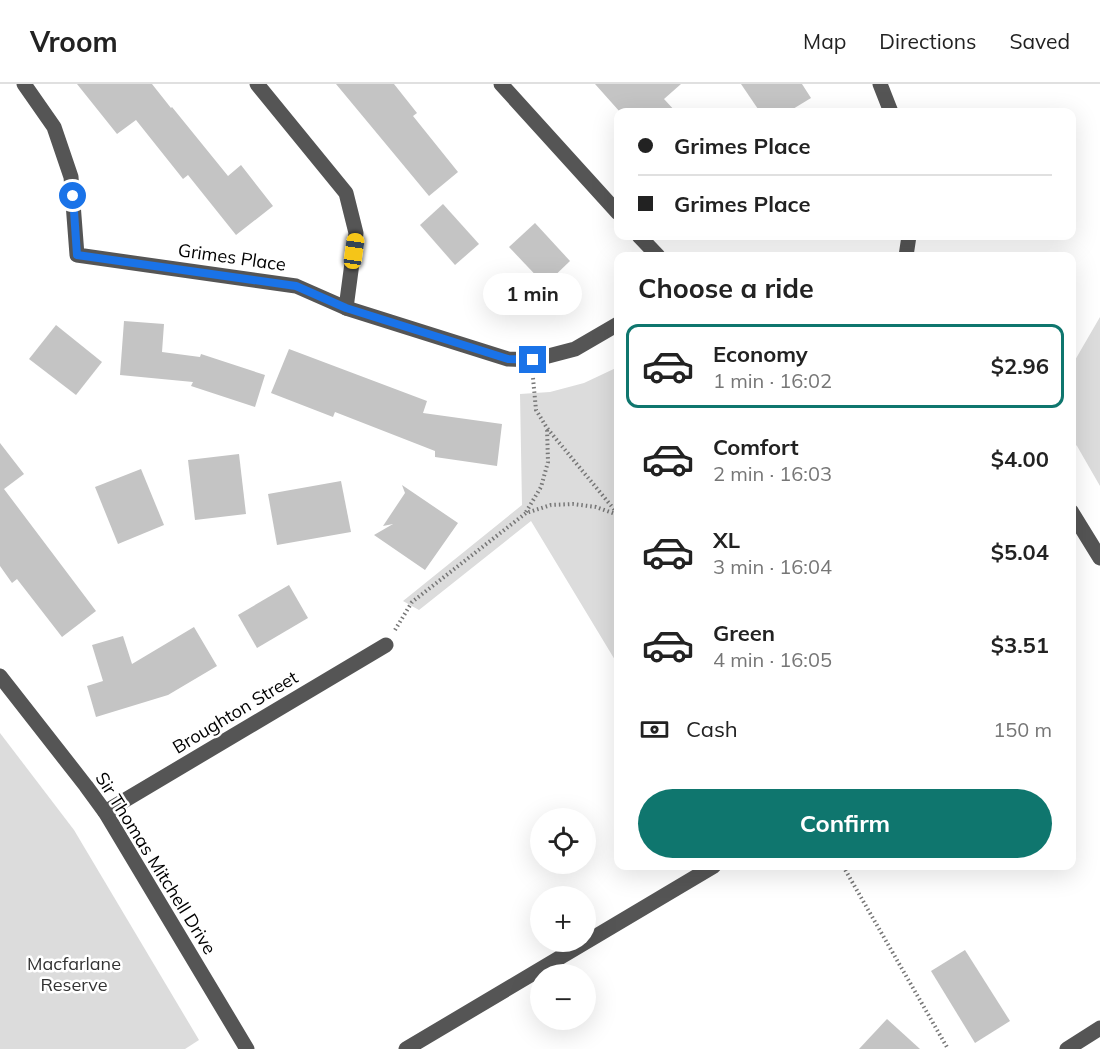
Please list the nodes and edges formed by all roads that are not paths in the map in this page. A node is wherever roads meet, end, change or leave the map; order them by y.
1 (24, 84) edge
2 (257, 84) edge
3 (501, 84) edge
4 (880, 84) edge
5 (889, 108) edge
6 (614, 209) edge
7 (643, 240) edge
8 (654, 252) edge
9 (346, 308) junction
10 (614, 326) edge
11 (1076, 519) edge
12 (1100, 558) edge
13 (386, 645) road end
14 (0, 676) edge
15 (105, 812) junction
16 (707, 870) edge
17 (1100, 1028) edge
18 (247, 1049) edge
19 (406, 1049) edge
20 (1067, 1049) edge

1 - 9 street, Grimes Place
2 - 9 street
3 - 6 street
4 - 5 street
7 - 8 street
9 - 10 street, Grimes Place
11 - 12 street
13 - 15 street, Broughton Street
14 - 15 street, Sir Thomas Mitchell Drive
15 - 18 street, Sir Thomas Mitchell Drive
16 - 19 street
17 - 20 street

